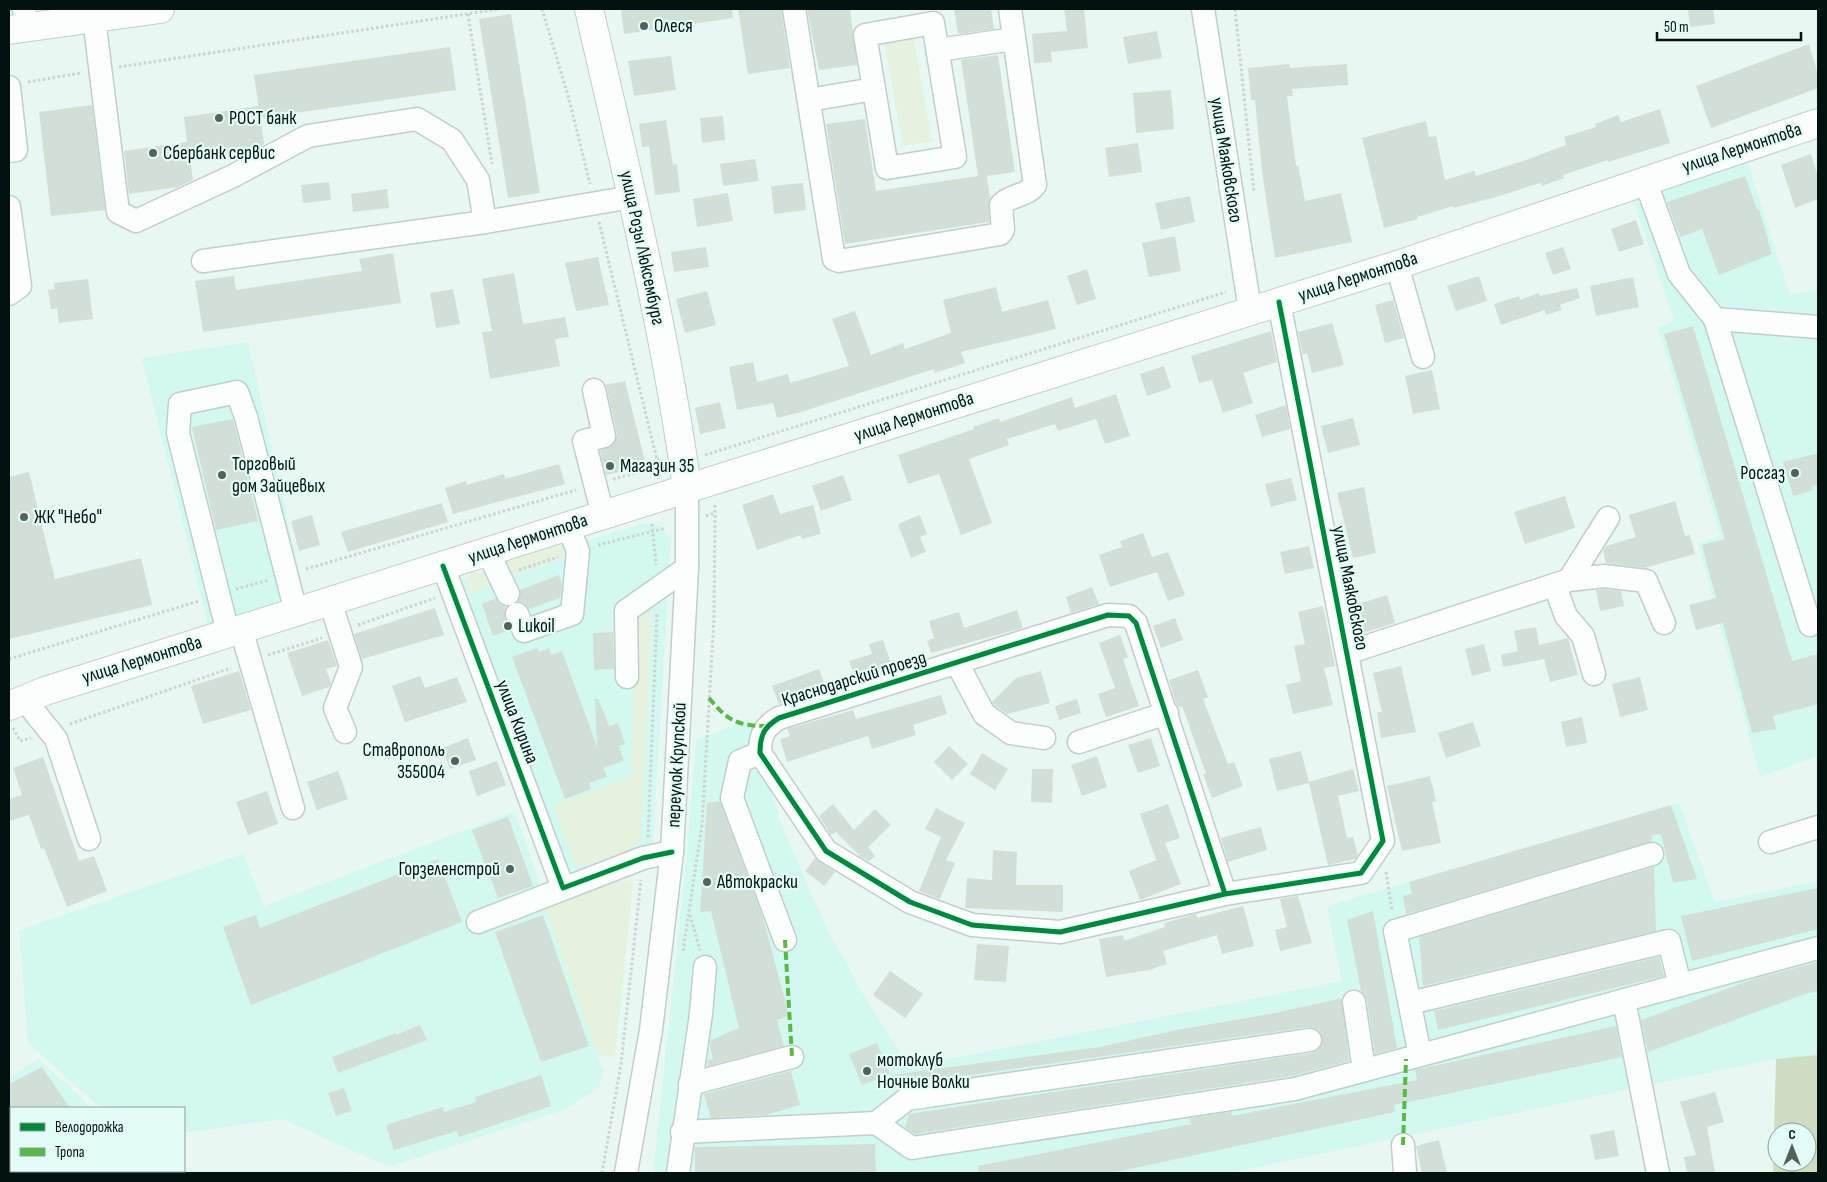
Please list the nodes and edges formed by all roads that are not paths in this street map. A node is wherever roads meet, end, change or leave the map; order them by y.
1 (160, 9) edge
2 (589, 9) edge
3 (794, 9) edge
4 (1010, 9) edge
5 (1203, 9) edge
6 (94, 18) junction
7 (20, 22) edge
8 (1014, 39) junction
9 (938, 50) junction
10 (18, 84) edge
11 (874, 89) junction
12 (808, 100) junction
13 (1818, 123) edge
14 (9, 151) edge
15 (1645, 180) junction
16 (632, 197) junction
17 (9, 207) edge
18 (485, 222) junction
19 (203, 261) dead end
20 (1397, 265) junction
21 (9, 294) edge
22 (1248, 301) junction
23 (1280, 302) junction
24 (1715, 319) junction
25 (1818, 327) edge
26 (1423, 357) dead end
27 (594, 390) dead end
28 (687, 488) junction
29 (603, 515) junction
30 (1608, 518) dead end
31 (568, 526) junction
32 (488, 552) junction
33 (443, 566) junction
34 (687, 568) junction
35 (1562, 583) junction
36 (330, 602) junction
37 (296, 612) junction
38 (1664, 624) dead end
39 (1810, 625) dead end
40 (235, 631) junction
41 (1347, 653) junction
42 (957, 663) junction
43 (1594, 674) dead end
44 (627, 677) dead end
45 (16, 702) edge
46 (1167, 713) junction
47 (344, 732) dead end
48 (1044, 738) dead end
49 (1079, 742) dead end
50 (760, 752) junction
51 (293, 808) dead end
52 (1818, 827) edge
53 (89, 839) dead end
54 (1770, 842) dead end
55 (672, 852) junction
56 (1652, 854) dead end
57 (563, 888) junction
58 (1224, 894) junction
59 (478, 922) dead end
60 (784, 940) dead end
61 (1818, 948) edge
62 (704, 967) road end
63 (1680, 985) junction
64 (1624, 1000) junction
65 (1354, 1002) dead end
66 (1410, 1003) junction
67 (1310, 1040) dead end
68 (1420, 1055) junction
69 (792, 1057) dead end
70 (1364, 1070) junction
71 (690, 1084) junction
72 (876, 1123) junction
73 (682, 1132) junction
74 (1403, 1145) dead end
75 (626, 1173) edge
76 (678, 1173) edge
77 (1405, 1173) edge
78 (1658, 1173) edge

1 - 6 main road
2 - 16 main road, улица Розы Люксембург
3 - 12 street
4 - 8 street
5 - 22 street, улица Маяковского
6 - 7 main road
6 - 18 street
8 - 9 street
8 - 12 street
9 - 11 street
9 - 11 street
10 - 14 street
11 - 12 street
13 - 15 main road, улица Лермонтова
15 - 20 main road, улица Лермонтова
15 - 24 street
16 - 18 street
16 - 28 main road, улица Розы Люксембург
17 - 21 street
18 - 19 street
20 - 23 main road, улица Лермонтова
20 - 26 street
22 - 23 main road, улица Лермонтова
22 - 28 main road, улица Лермонтова
23 - 41 street, улица Маяковского
24 - 25 street
24 - 39 street
27 - 29 street
28 - 29 main road, улица Лермонтова
28 - 34 street, переулок Крупской
29 - 31 main road, улица Лермонтова
30 - 35 street
31 - 32 main road, улица Лермонтова
31 - 32 street
32 - 33 main road, улица Лермонтова
33 - 36 main road, улица Лермонтова
33 - 57 street, улица Кирина
34 - 44 street
34 - 55 street, переулок Крупской
35 - 38 street
35 - 41 street
35 - 43 street
36 - 37 main road, улица Лермонтова
36 - 47 street
37 - 40 main road, улица Лермонтова
37 - 40 street
40 - 45 main road, улица Лермонтова
40 - 51 street
41 - 58 street, улица Маяковского
42 - 46 street, Краснодарский проезд
42 - 48 street
42 - 50 street, Краснодарский проезд
45 - 53 street
46 - 49 street
46 - 58 street, Краснодарский проезд
50 - 58 street
50 - 60 street
52 - 54 street
55 - 57 street
55 - 75 street, переулок Крупской
56 - 66 street
57 - 59 street
61 - 63 street
62 - 71 street
63 - 64 street
63 - 66 street
64 - 68 street
64 - 78 street
65 - 70 street
66 - 68 street
67 - 72 street
68 - 70 street
69 - 71 street
70 - 72 street
71 - 73 street
72 - 73 street
73 - 76 street
74 - 77 street

